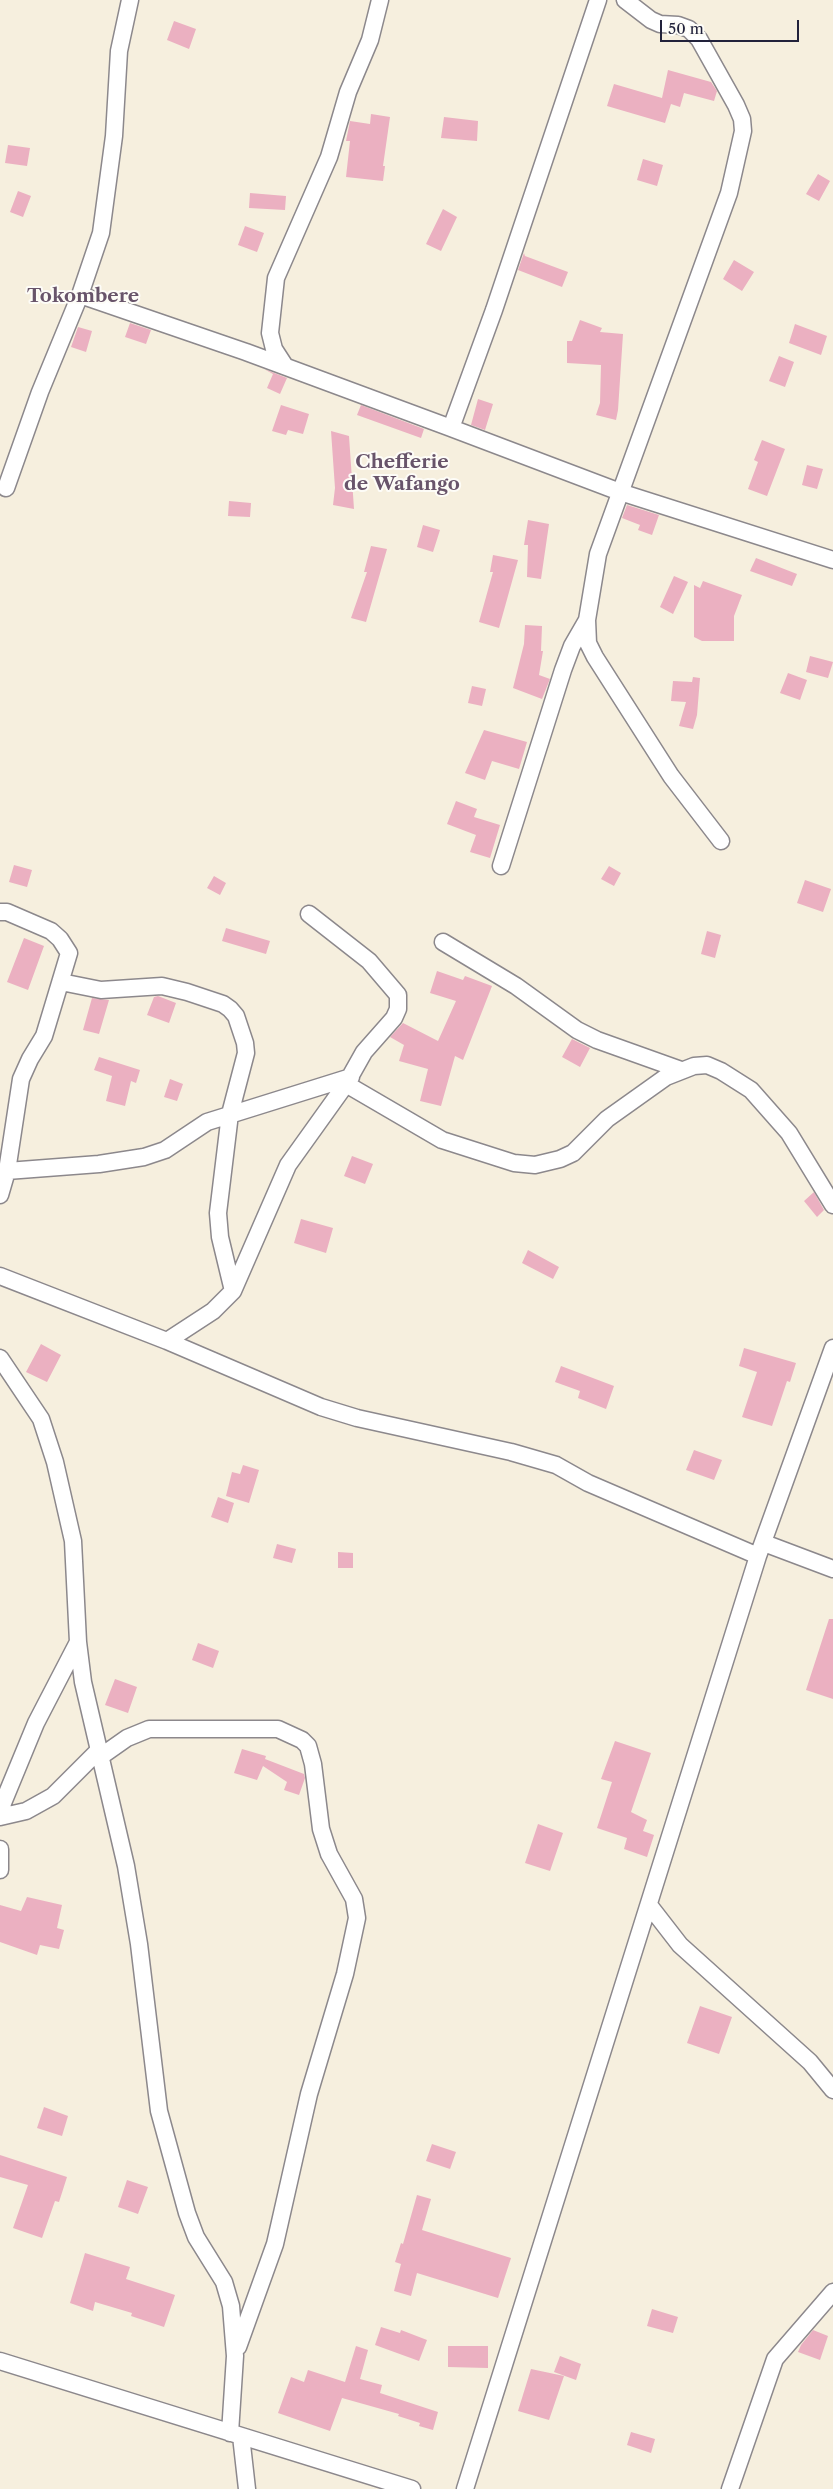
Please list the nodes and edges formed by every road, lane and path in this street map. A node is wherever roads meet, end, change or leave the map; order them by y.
1 (130, 0) edge
2 (380, 0) edge
3 (598, 0) edge
4 (625, 0) edge
5 (80, 295) junction
6 (285, 366) junction
7 (451, 428) junction
8 (6, 488) dead end
9 (620, 492) junction
10 (833, 560) edge
11 (587, 620) junction
12 (721, 841) dead end
13 (501, 866) dead end
14 (0, 912) edge
15 (309, 914) dead end
16 (442, 942) dead end
17 (61, 982) junction
18 (681, 1070) junction
19 (349, 1081) junction
20 (230, 1114) junction
21 (7, 1171) junction
22 (0, 1195) edge
23 (833, 1205) edge
24 (0, 1276) edge
25 (233, 1291) junction
26 (167, 1341) junction
27 (833, 1348) edge
28 (0, 1358) edge
29 (761, 1550) junction
30 (833, 1569) edge
31 (78, 1642) junction
32 (100, 1754) junction
33 (0, 1817) edge
34 (0, 1849) edge
35 (0, 1870) edge
36 (649, 1904) junction
37 (833, 2090) edge
38 (833, 2292) edge
39 (234, 2356) junction
40 (0, 2361) edge
41 (235, 2434) junction
42 (247, 2489) edge
43 (412, 2489) edge
44 (465, 2489) edge
45 (730, 2489) edge

1 - 5 street
2 - 6 street
3 - 7 street
4 - 9 street
5 - 6 street
5 - 8 street
6 - 7 street
7 - 9 street
9 - 10 street
9 - 11 street
11 - 12 street
11 - 13 street
14 - 17 street
15 - 19 street
16 - 18 street
17 - 20 street
17 - 21 street
18 - 19 street
18 - 23 street
19 - 20 street
19 - 25 street
20 - 21 street
20 - 25 street
21 - 22 street
24 - 26 street
25 - 26 street
26 - 29 street
27 - 29 street
28 - 31 street
29 - 30 street
29 - 36 street
31 - 32 street
31 - 33 street
32 - 33 street
32 - 39 street
32 - 39 street
34 - 35 street
36 - 37 street
36 - 44 street
38 - 45 street
39 - 41 street
40 - 41 street
41 - 42 street
41 - 43 street

